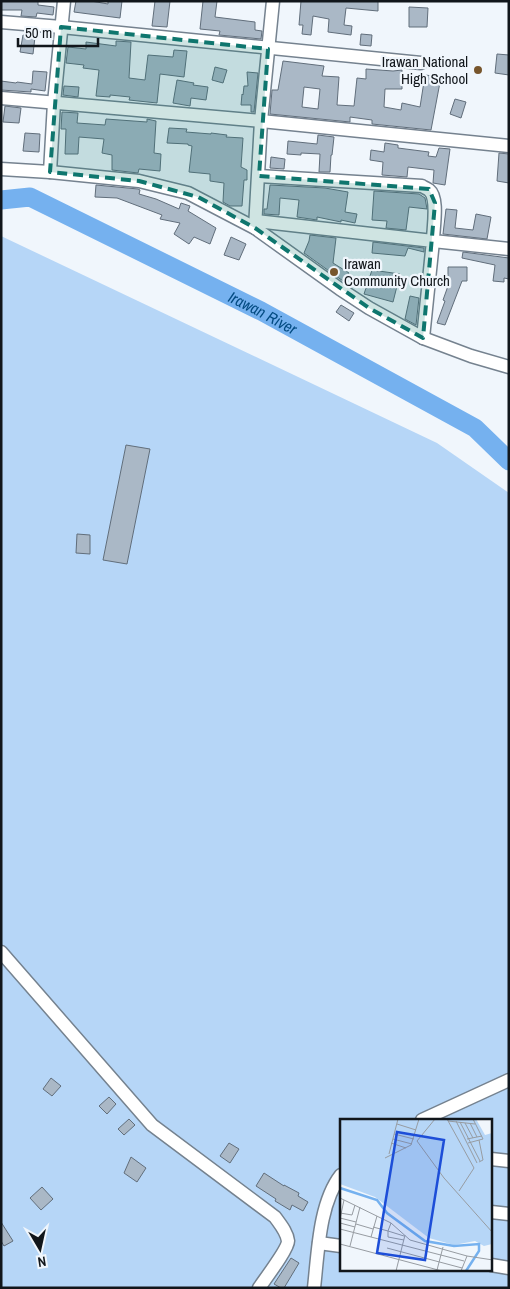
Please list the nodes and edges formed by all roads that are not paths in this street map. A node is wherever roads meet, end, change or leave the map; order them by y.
1 (64, 1) edge
2 (273, 1) edge
3 (1, 22) edge
4 (61, 27) junction
5 (268, 49) junction
6 (421, 63) dead end
7 (1, 98) edge
8 (54, 103) junction
9 (261, 121) junction
10 (509, 146) edge
11 (1, 169) edge
12 (50, 172) junction
13 (258, 176) junction
14 (255, 225) junction
15 (432, 241) junction
16 (509, 249) edge
17 (423, 338) junction
18 (509, 367) edge
19 (1, 952) edge
20 (509, 1080) edge
21 (424, 1119) edge
22 (492, 1159) edge
23 (509, 1161) edge
24 (337, 1191) edge
25 (492, 1212) edge
26 (509, 1214) edge
27 (319, 1243) junction
28 (340, 1246) edge
29 (492, 1265) edge
30 (509, 1268) edge
31 (259, 1288) edge
32 (314, 1288) edge

1 - 4 street
2 - 5 street
3 - 4 street
4 - 5 street
4 - 8 street
5 - 6 street
5 - 9 street
7 - 8 street
8 - 9 street
8 - 12 street
9 - 10 street
9 - 13 street
11 - 12 street
12 - 14 street
13 - 14 street
13 - 15 street
14 - 15 street
14 - 17 street
15 - 16 street
15 - 17 street
17 - 18 street
19 - 31 street
20 - 21 street
22 - 23 street
24 - 27 street
25 - 26 street
27 - 28 street
27 - 32 street
29 - 30 street

